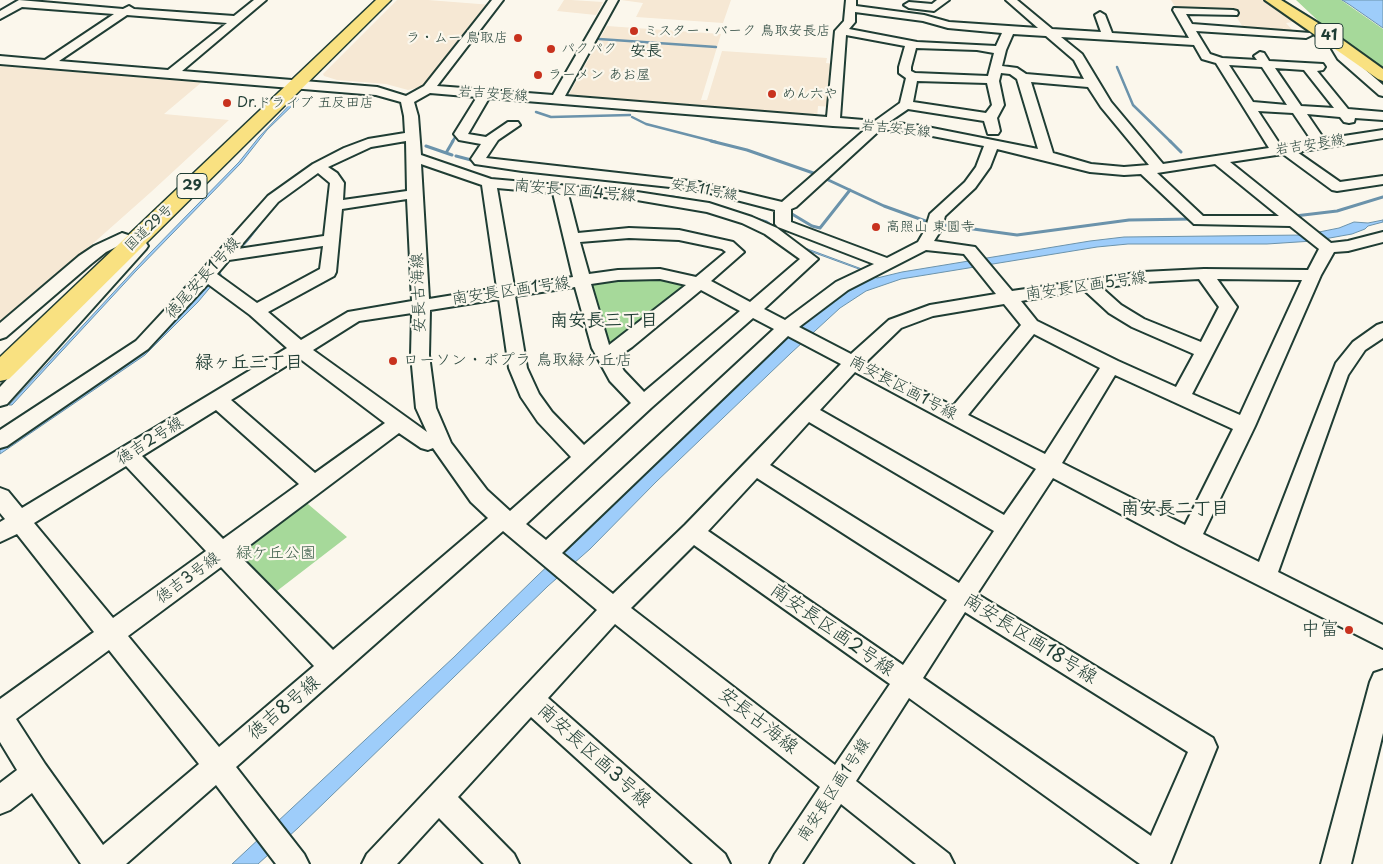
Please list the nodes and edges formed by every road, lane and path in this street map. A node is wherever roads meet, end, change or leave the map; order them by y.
1 (144, 0) edge
2 (261, 0) edge
3 (372, 0) edge
4 (384, 0) edge
5 (498, 0) edge
6 (613, 0) edge
7 (873, 0) edge
8 (944, 0) edge
9 (1011, 0) edge
10 (1272, 0) edge
11 (24, 2) edge
12 (850, 4) edge
13 (934, 8) junction
14 (126, 12) junction
15 (1233, 13) dead end
16 (1100, 15) dead end
17 (0, 16) edge
18 (924, 18) junction
19 (237, 20) junction
20 (1189, 27) junction
21 (1009, 30) junction
22 (840, 31) junction
23 (1048, 32) junction
24 (1306, 34) dead end
25 (1108, 36) junction
26 (1198, 42) junction
27 (912, 44) junction
28 (1344, 47) junction
29 (1000, 50) junction
30 (1255, 50) dead end
31 (0, 60) edge
32 (1220, 61) junction
33 (47, 64) junction
34 (1265, 64) junction
35 (171, 74) junction
36 (994, 74) junction
37 (912, 76) junction
38 (1383, 76) edge
39 (1023, 77) junction
40 (1092, 83) junction
41 (291, 84) junction
42 (428, 89) junction
43 (1383, 92) edge
44 (486, 94) junction
45 (557, 99) junction
46 (406, 100) junction
47 (906, 105) junction
48 (1249, 106) junction
49 (1296, 109) junction
50 (1344, 113) junction
51 (1383, 116) edge
52 (990, 118) junction
53 (833, 122) junction
54 (513, 125) dead end
55 (877, 125) junction
56 (1383, 134) edge
57 (412, 136) junction
58 (1362, 137) junction
59 (489, 142) junction
60 (1320, 143) junction
61 (997, 144) junction
62 (1281, 150) junction
63 (1047, 156) junction
64 (414, 157) junction
65 (1218, 160) junction
66 (480, 161) junction
67 (318, 166) junction
68 (1152, 169) junction
69 (1383, 180) edge
70 (488, 183) junction
71 (560, 190) junction
72 (414, 194) junction
73 (336, 205) junction
74 (784, 207) junction
75 (162, 216) junction
76 (1296, 220) junction
77 (777, 227) junction
78 (1383, 237) edge
79 (122, 238) junction
80 (571, 238) junction
81 (332, 240) junction
82 (924, 244) junction
83 (1328, 248) junction
84 (223, 256) junction
85 (888, 264) junction
86 (1204, 274) junction
87 (207, 275) junction
88 (1313, 275) junction
89 (582, 281) junction
90 (701, 282) junction
91 (1088, 284) junction
92 (506, 291) junction
93 (1007, 298) junction
94 (421, 305) junction
95 (753, 310) junction
96 (256, 311) junction
97 (1031, 325) junction
98 (787, 327) junction
99 (1383, 329) edge
100 (0, 333) edge
101 (298, 348) junction
102 (1205, 351) junction
103 (0, 355) edge
104 (606, 356) junction
105 (854, 362) junction
106 (1111, 366) junction
107 (0, 372) edge
108 (1180, 396) junction
109 (0, 399) edge
110 (217, 399) junction
111 (644, 403) junction
112 (807, 412) junction
113 (956, 417) junction
114 (407, 422) junction
115 (1245, 426) junction
116 (0, 440) edge
117 (428, 442) dead end
118 (128, 455) junction
119 (584, 458) junction
120 (755, 466) junction
121 (1049, 466) junction
122 (315, 486) junction
123 (0, 496) edge
124 (20, 520) junction
125 (507, 521) junction
126 (1008, 528) junction
127 (693, 532) junction
128 (0, 533) edge
129 (1189, 539) junction
130 (223, 553) junction
131 (550, 555) junction
132 (1265, 577) junction
133 (963, 598) junction
134 (614, 609) junction
135 (111, 633) junction
136 (1383, 637) edge
137 (332, 667) junction
138 (905, 682) junction
139 (1383, 682) edge
140 (530, 698) junction
141 (0, 716) edge
142 (218, 765) junction
143 (35, 774) junction
144 (838, 784) junction
145 (439, 796) junction
146 (0, 800) edge
147 (1156, 861) edge
148 (99, 864) edge
149 (104, 864) edge
150 (294, 864) edge
151 (377, 864) edge
152 (504, 864) edge
153 (715, 864) edge
154 (785, 864) edge
155 (939, 864) edge
156 (1336, 864) edge

1 - 14 street
2 - 19 street
3 - 41 highway, 国道29号 / 29
4 - 41 highway, 国道29号 / 29
5 - 42 street
6 - 45 street
7 - 13 street
8 - 13 street
9 - 23 street
10 - 28 main road, 41
11 - 14 street
11 - 17 street
12 - 18 street
12 - 22 street
13 - 18 street
14 - 19 street
14 - 33 street
15 - 20 street
16 - 25 street
18 - 21 street
19 - 35 street
20 - 24 street
20 - 26 street
21 - 23 street
21 - 29 street
22 - 27 street
22 - 53 street
23 - 25 street
23 - 40 street
25 - 26 street
26 - 32 street
27 - 29 street
27 - 37 street
28 - 38 main road, 41
28 - 43 street
29 - 36 street
30 - 34 street
31 - 33 street
32 - 34 street
32 - 48 street
33 - 35 street
34 - 49 street
34 - 50 street
35 - 41 street
36 - 37 street
36 - 39 street
36 - 52 street
37 - 47 street
39 - 40 street
39 - 63 street
40 - 68 street
41 - 46 street
41 - 75 highway, 国道29号 / 29
41 - 79 highway, 国道29号 / 29
42 - 44 street, 岩吉安長線
42 - 46 street
44 - 45 street, 岩吉安長線
44 - 59 street
45 - 53 street, 岩吉安長線
46 - 57 street, 安長古海線
47 - 52 street
47 - 55 street
48 - 49 street
48 - 62 street
49 - 50 street
49 - 60 street
50 - 51 street
50 - 58 street
52 - 61 street
53 - 55 street, 岩吉安長線
54 - 59 street
55 - 61 street, 岩吉安長線
55 - 74 street
56 - 58 street, 岩吉安長線
57 - 64 street, 安長古海線
57 - 67 street, 徳尾安長1号線
58 - 60 street, 岩吉安長線
59 - 66 street
60 - 62 street, 岩吉安長線
61 - 63 street, 岩吉安長線
61 - 82 street
62 - 65 street, 岩吉安長線
62 - 69 street
63 - 68 street, 岩吉安長線
64 - 70 street
64 - 72 street, 安長古海線
65 - 68 street, 岩吉安長線
65 - 76 street
66 - 70 street
66 - 74 street, 安長11号線
67 - 73 street
67 - 84 street, 徳尾安長1号線
68 - 76 street
70 - 71 street, 南安長区画4号線
70 - 92 street, 南安長区画4号線
71 - 77 street, 南安長区画4号線
71 - 80 street
72 - 73 street
72 - 94 street, 安長古海線
73 - 81 street
74 - 77 street
75 - 107 highway, 国道29号 / 29
75 - 109 street
76 - 83 street
77 - 85 street
77 - 95 street, 南安長区画4号線
78 - 83 street
79 - 100 street
79 - 103 highway, 国道29号 / 29
80 - 89 street
80 - 90 street
81 - 84 street
81 - 96 street
82 - 85 street
82 - 93 street
83 - 88 street
84 - 87 street, 徳尾安長1号線
85 - 98 street
86 - 88 street, 南安長区画5号線
86 - 91 street, 南安長区画5号線
86 - 102 street
87 - 96 street
87 - 116 street, 徳尾安長1号線
88 - 115 street
89 - 90 street, 南安長区画1号線
89 - 92 street, 南安長区画1号線
89 - 104 street
90 - 95 street, 南安長区画1号線
90 - 104 street
91 - 93 street, 南安長区画5号線
91 - 102 street
92 - 94 street, 南安長区画1号線
92 - 119 street, 南安長区画4号線
93 - 97 street
93 - 105 street, 南安長区画5号線
94 - 101 street, 南安長区画1号線
94 - 125 street, 安長古海線
95 - 98 street, 南安長区画1号線
95 - 111 street, 南安長区画4号線
96 - 101 street
97 - 106 street
97 - 113 street
98 - 105 street, 南安長区画1号線
98 - 131 street
99 - 132 street
101 - 110 street, 徳吉2号線
101 - 114 street
102 - 108 street
104 - 111 street
105 - 112 street
105 - 113 street, 南安長区画1号線
106 - 108 street
106 - 121 street
108 - 115 street
110 - 118 street, 徳吉2号線
110 - 122 street
111 - 119 street, 南安長区画4号線
112 - 120 street
112 - 126 street
113 - 121 street, 南安長区画1号線
114 - 117 street
114 - 122 street, 徳吉3号線
115 - 129 street
118 - 124 street, 徳吉2号線
118 - 130 street, 徳吉8号線
119 - 125 street
120 - 127 street
120 - 133 street, 南安長区画18号線
121 - 126 street, 南安長区画1号線
121 - 129 street
122 - 130 street, 徳吉3号線
123 - 124 street
124 - 128 street, 徳吉2号線
124 - 135 street
125 - 131 street, 安長古海線
125 - 137 street
126 - 133 street, 南安長区画1号線
127 - 134 street
127 - 138 street, 南安長区画2号線
129 - 132 street
130 - 135 street, 徳吉3号線
130 - 137 street, 徳吉8号線
131 - 134 street, 安長古海線
132 - 136 street
133 - 138 street, 南安長区画1号線
133 - 147 street, 南安長区画18号線
134 - 140 street
134 - 144 street, 安長古海線
135 - 141 street, 徳吉3号線
135 - 142 street
137 - 142 street, 徳吉8号線
138 - 144 street, 南安長区画1号線
138 - 147 street, 南安長区画2号線
139 - 156 street
140 - 145 street, 南安長区画3号線
140 - 153 street, 南安長区画3号線
141 - 143 street
142 - 149 street, 徳吉8号線
142 - 150 street
143 - 146 street
143 - 148 street
144 - 154 street, 南安長区画1号線
144 - 155 street, 安長古海線
145 - 151 street, 南安長区画3号線
145 - 152 street

